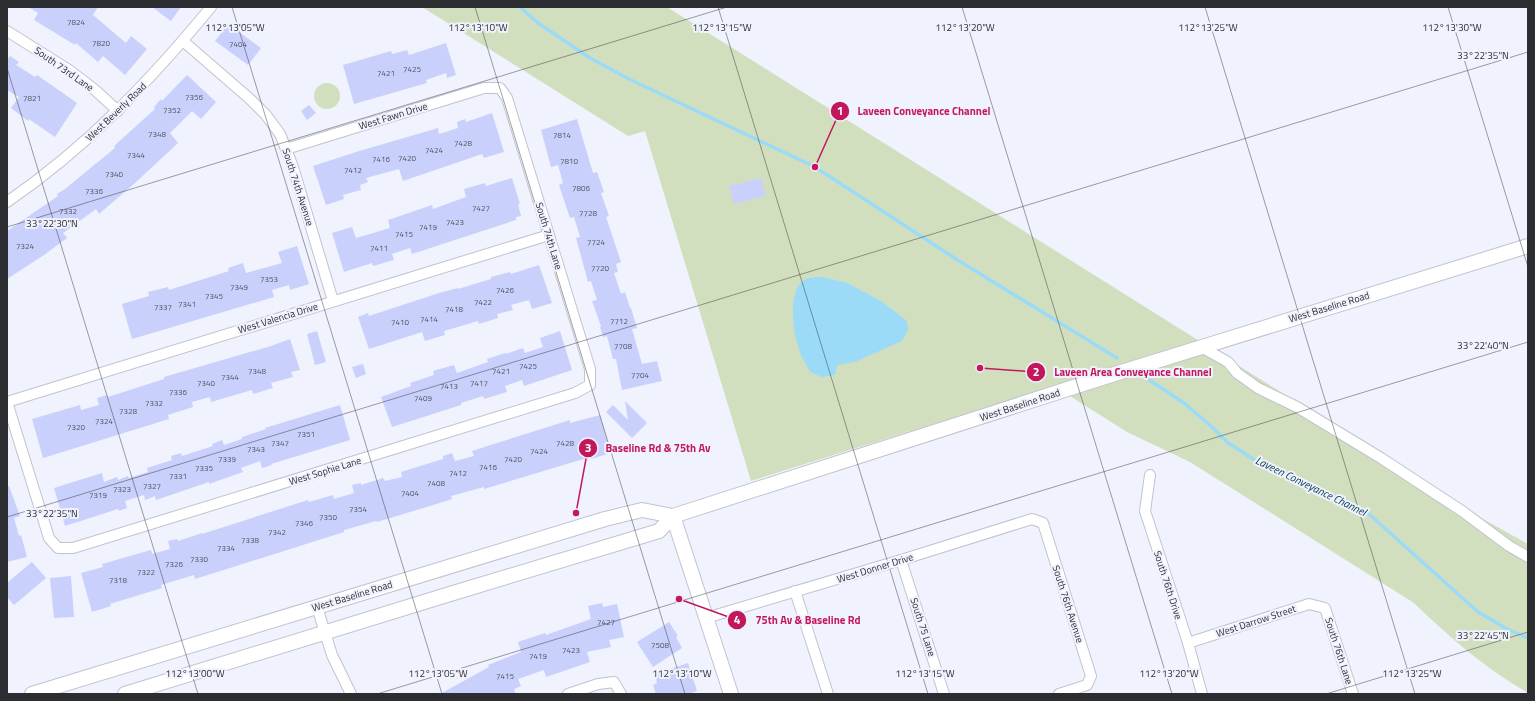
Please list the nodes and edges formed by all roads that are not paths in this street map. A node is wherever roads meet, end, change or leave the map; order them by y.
1 (211, 7) edge
2 (7, 31) edge
3 (183, 41) junction
4 (500, 88) joint
5 (118, 111) junction
6 (286, 149) junction
7 (7, 202) edge
8 (549, 235) junction
9 (1528, 246) edge
10 (333, 301) junction
11 (1201, 347) junction
12 (590, 385) joint
13 (7, 402) edge
14 (1150, 475) dead end
15 (673, 516) junction
16 (1043, 523) joint
17 (1528, 557) edge
18 (902, 560) junction
19 (795, 591) junction
20 (317, 607) junction
21 (1325, 608) joint
22 (706, 618) junction
23 (325, 633) junction
24 (1188, 643) junction
25 (32, 694) edge
26 (125, 694) edge
27 (351, 694) edge
28 (568, 694) edge
29 (621, 694) edge
30 (731, 694) edge
31 (828, 694) edge
32 (944, 694) edge
33 (1059, 694) edge
34 (1202, 694) edge
35 (1353, 694) edge

1 - 3 street, West Beverly Road
2 - 5 street, South 73rd Lane
3 - 5 street, West Beverly Road
3 - 6 street, South 74th Avenue
4 - 6 street, West Fawn Drive
4 - 8 street, South 74th Lane
5 - 7 street, West Beverly Road
6 - 10 street, South 74th Avenue
8 - 10 street, West Valencia Drive
8 - 12 street, South 74th Lane
9 - 11 main road, West Baseline Road
10 - 13 street, West Valencia Drive
11 - 15 main road, West Baseline Road
11 - 17 street
12 - 13 street, West Sophie Lane
14 - 24 street, South 76th Drive
15 - 20 main road, West Baseline Road
15 - 22 main road
15 - 23 main road
16 - 18 street, West Donner Drive
16 - 33 street, South 76th Avenue
18 - 19 street, West Donner Drive
18 - 32 street, South 75 Lane
19 - 22 street, West Donner Drive
19 - 31 street
20 - 23 street
20 - 25 main road, West Baseline Road
21 - 24 street, West Darrow Street
21 - 35 street, South 76th Lane
22 - 30 main road
23 - 26 main road
23 - 27 street
24 - 34 street, South 76th Drive
28 - 29 street

